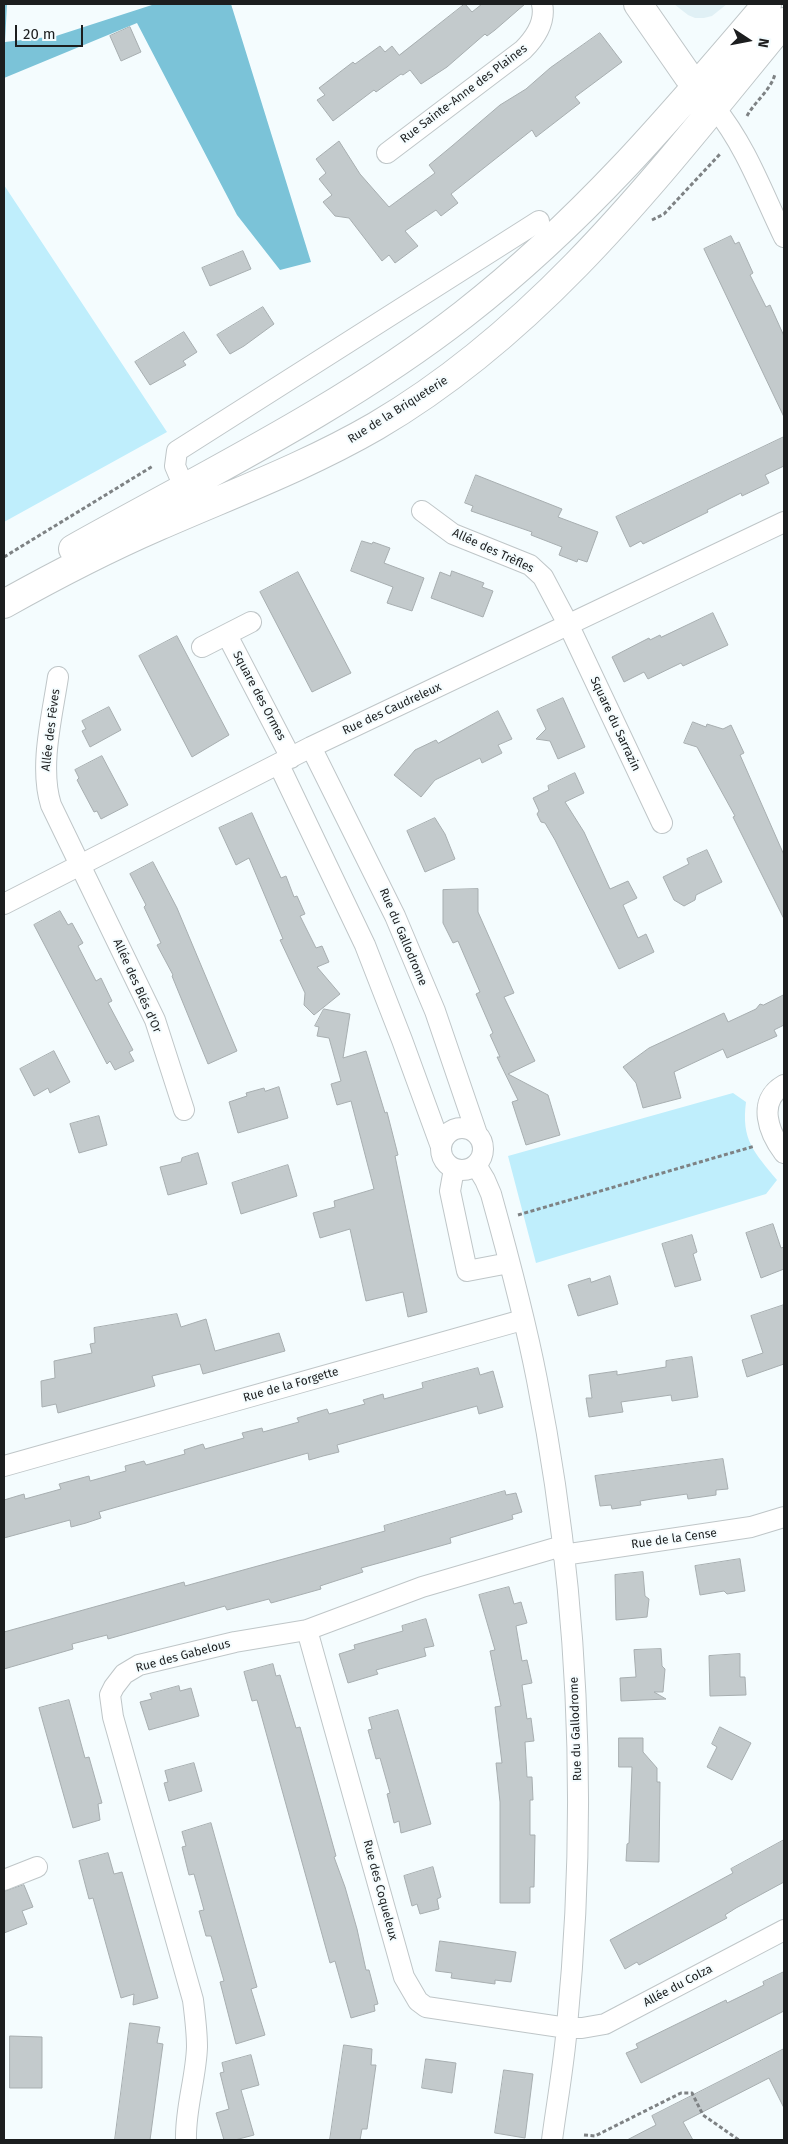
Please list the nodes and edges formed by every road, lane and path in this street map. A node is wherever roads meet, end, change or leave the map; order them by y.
1 (542, 4) edge
2 (638, 4) edge
3 (767, 4) edge
4 (784, 22) edge
5 (697, 88) junction
6 (715, 108) junction
7 (387, 153) dead end
8 (538, 220) dead end
9 (784, 237) edge
10 (178, 451) junction
11 (184, 487) junction
12 (230, 496) junction
13 (422, 511) dead end
14 (784, 522) edge
15 (126, 542) junction
16 (4, 557) edge
17 (4, 589) edge
18 (4, 604) edge
19 (251, 622) dead end
20 (569, 626) junction
21 (227, 635) junction
22 (202, 647) dead end
23 (58, 676) dead end
24 (312, 747) junction
25 (285, 762) junction
26 (662, 823) dead end
27 (80, 865) junction
28 (4, 904) edge
29 (784, 1085) edge
30 (184, 1110) dead end
31 (477, 1134) junction
32 (440, 1144) junction
33 (779, 1147) edge
34 (476, 1165) junction
35 (454, 1169) junction
36 (498, 1220) junction
37 (509, 1263) junction
38 (522, 1320) junction
39 (4, 1466) edge
40 (784, 1517) edge
41 (563, 1550) junction
42 (308, 1630) junction
43 (37, 1867) dead end
44 (4, 1880) edge
45 (784, 1930) edge
46 (567, 2028) junction
47 (584, 2135) dead end
48 (186, 2140) edge
49 (552, 2140) edge
50 (739, 2140) edge

1 - 7 street, Rue Sainte-Anne des Plaines
2 - 5 street
3 - 5 street
4 - 6 street, Rue de la Briqueterie
5 - 6 street
5 - 11 street
6 - 9 street
6 - 12 street, Rue de la Briqueterie
8 - 10 street
10 - 11 street
10 - 16 path
11 - 12 street
11 - 15 street
11 - 17 street
12 - 15 street, Rue de la Briqueterie
13 - 20 street, Allée des Trèfles
14 - 20 street, Rue des Caudreleux
15 - 18 street, Rue de la Briqueterie
19 - 21 street
20 - 24 street, Rue des Caudreleux
20 - 26 street, Square du Sarrazin
21 - 22 street
21 - 25 street, Square des Ormes
23 - 27 street, Allée des Fèves
24 - 25 street, Rue des Caudreleux
24 - 31 street, Rue du Gallodrome
25 - 27 street, Rue des Caudreleux
25 - 32 street
27 - 28 street, Rue des Caudreleux
27 - 30 street, Allée des Blés d'Or
29 - 33 street
31 - 32 street
31 - 34 street
32 - 35 street
33 - 36 path
34 - 35 street
34 - 36 street
35 - 37 street
36 - 37 street
37 - 38 street
38 - 39 street, Rue de la Forgette
38 - 41 street, Rue du Gallodrome
40 - 41 street, Rue de la Cense
41 - 42 street, Rue des Gabelous
41 - 46 street, Rue du Gallodrome
42 - 46 street, Rue des Coqueleux
42 - 48 street, Rue des Gabelous
43 - 44 street
45 - 46 street, Allée du Colza
46 - 49 street, Rue du Gallodrome
47 - 50 path

